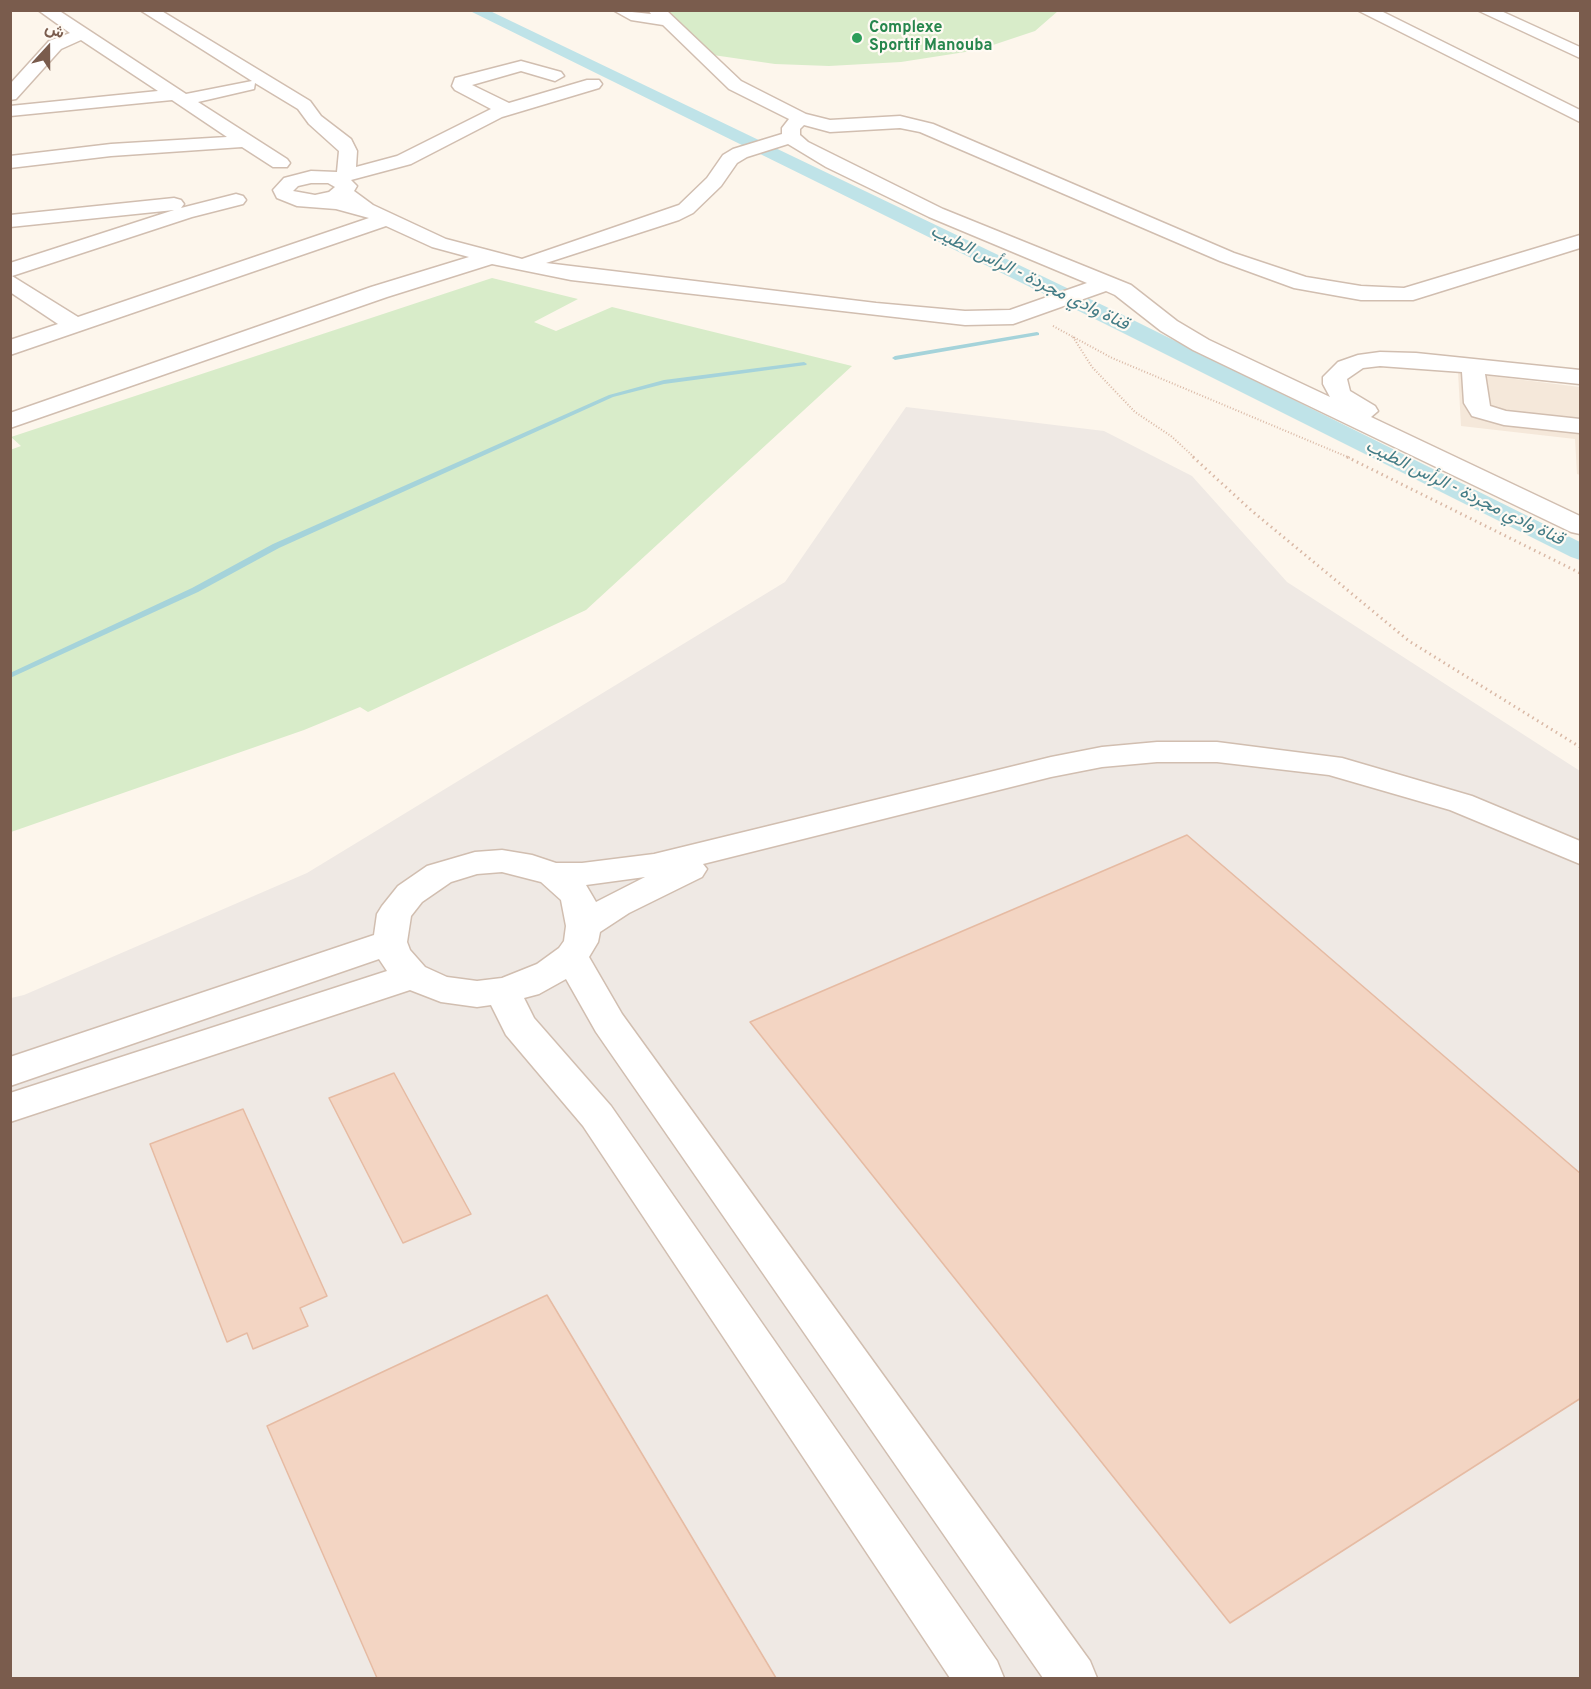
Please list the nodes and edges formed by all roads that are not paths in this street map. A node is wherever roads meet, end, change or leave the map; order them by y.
1 (46, 10) edge
2 (148, 10) edge
3 (621, 10) edge
4 (1365, 10) edge
5 (1485, 10) edge
6 (662, 16) edge
7 (81, 34) junction
8 (1581, 53) edge
9 (555, 76) dead end
10 (593, 84) dead end
11 (248, 85) dead end
12 (10, 95) edge
13 (178, 98) junction
14 (506, 109) junction
15 (10, 111) edge
16 (1581, 117) edge
17 (790, 132) junction
18 (244, 141) junction
19 (10, 162) edge
20 (280, 163) junction
21 (337, 180) junction
22 (272, 195) junction
23 (236, 200) junction
24 (316, 201) junction
25 (366, 209) junction
26 (387, 219) junction
27 (10, 221) edge
28 (1581, 241) edge
29 (489, 258) junction
30 (524, 266) junction
31 (10, 270) edge
32 (10, 282) edge
33 (1100, 285) junction
34 (76, 326) junction
35 (10, 348) edge
36 (1473, 366) junction
37 (1581, 377) edge
38 (10, 420) edge
39 (1581, 426) edge
40 (1581, 513) edge
41 (1581, 526) edge
42 (755, 842) junction
43 (1581, 853) edge
44 (553, 874) junction
45 (577, 941) junction
46 (390, 942) junction
47 (412, 976) junction
48 (502, 991) junction
49 (10, 1072) edge
50 (10, 1108) edge
51 (979, 1678) edge
52 (1072, 1678) edge

1 - 7 street
2 - 21 street
3 - 6 street
4 - 16 street
5 - 8 street
6 - 17 street
7 - 12 street
7 - 13 street
9 - 14 street
10 - 14 street
11 - 13 street
13 - 15 street
13 - 18 street
14 - 21 street
17 - 28 street
17 - 30 street
17 - 33 street
18 - 19 street
18 - 20 street
20 - 21 street
20 - 22 street
21 - 22 street
21 - 24 street
21 - 25 street
22 - 23 street
22 - 24 street
23 - 27 street
23 - 31 street
24 - 25 street
25 - 26 street
26 - 29 street
26 - 34 street
29 - 30 street
29 - 38 street
30 - 33 street
32 - 34 street
33 - 41 street
34 - 35 street
36 - 37 street
36 - 39 street
36 - 40 street
42 - 43 street
42 - 44 street
42 - 45 street
44 - 45 street
44 - 46 street
45 - 48 street
45 - 52 street
46 - 47 street
46 - 49 street
47 - 48 street
47 - 50 street
48 - 51 street

